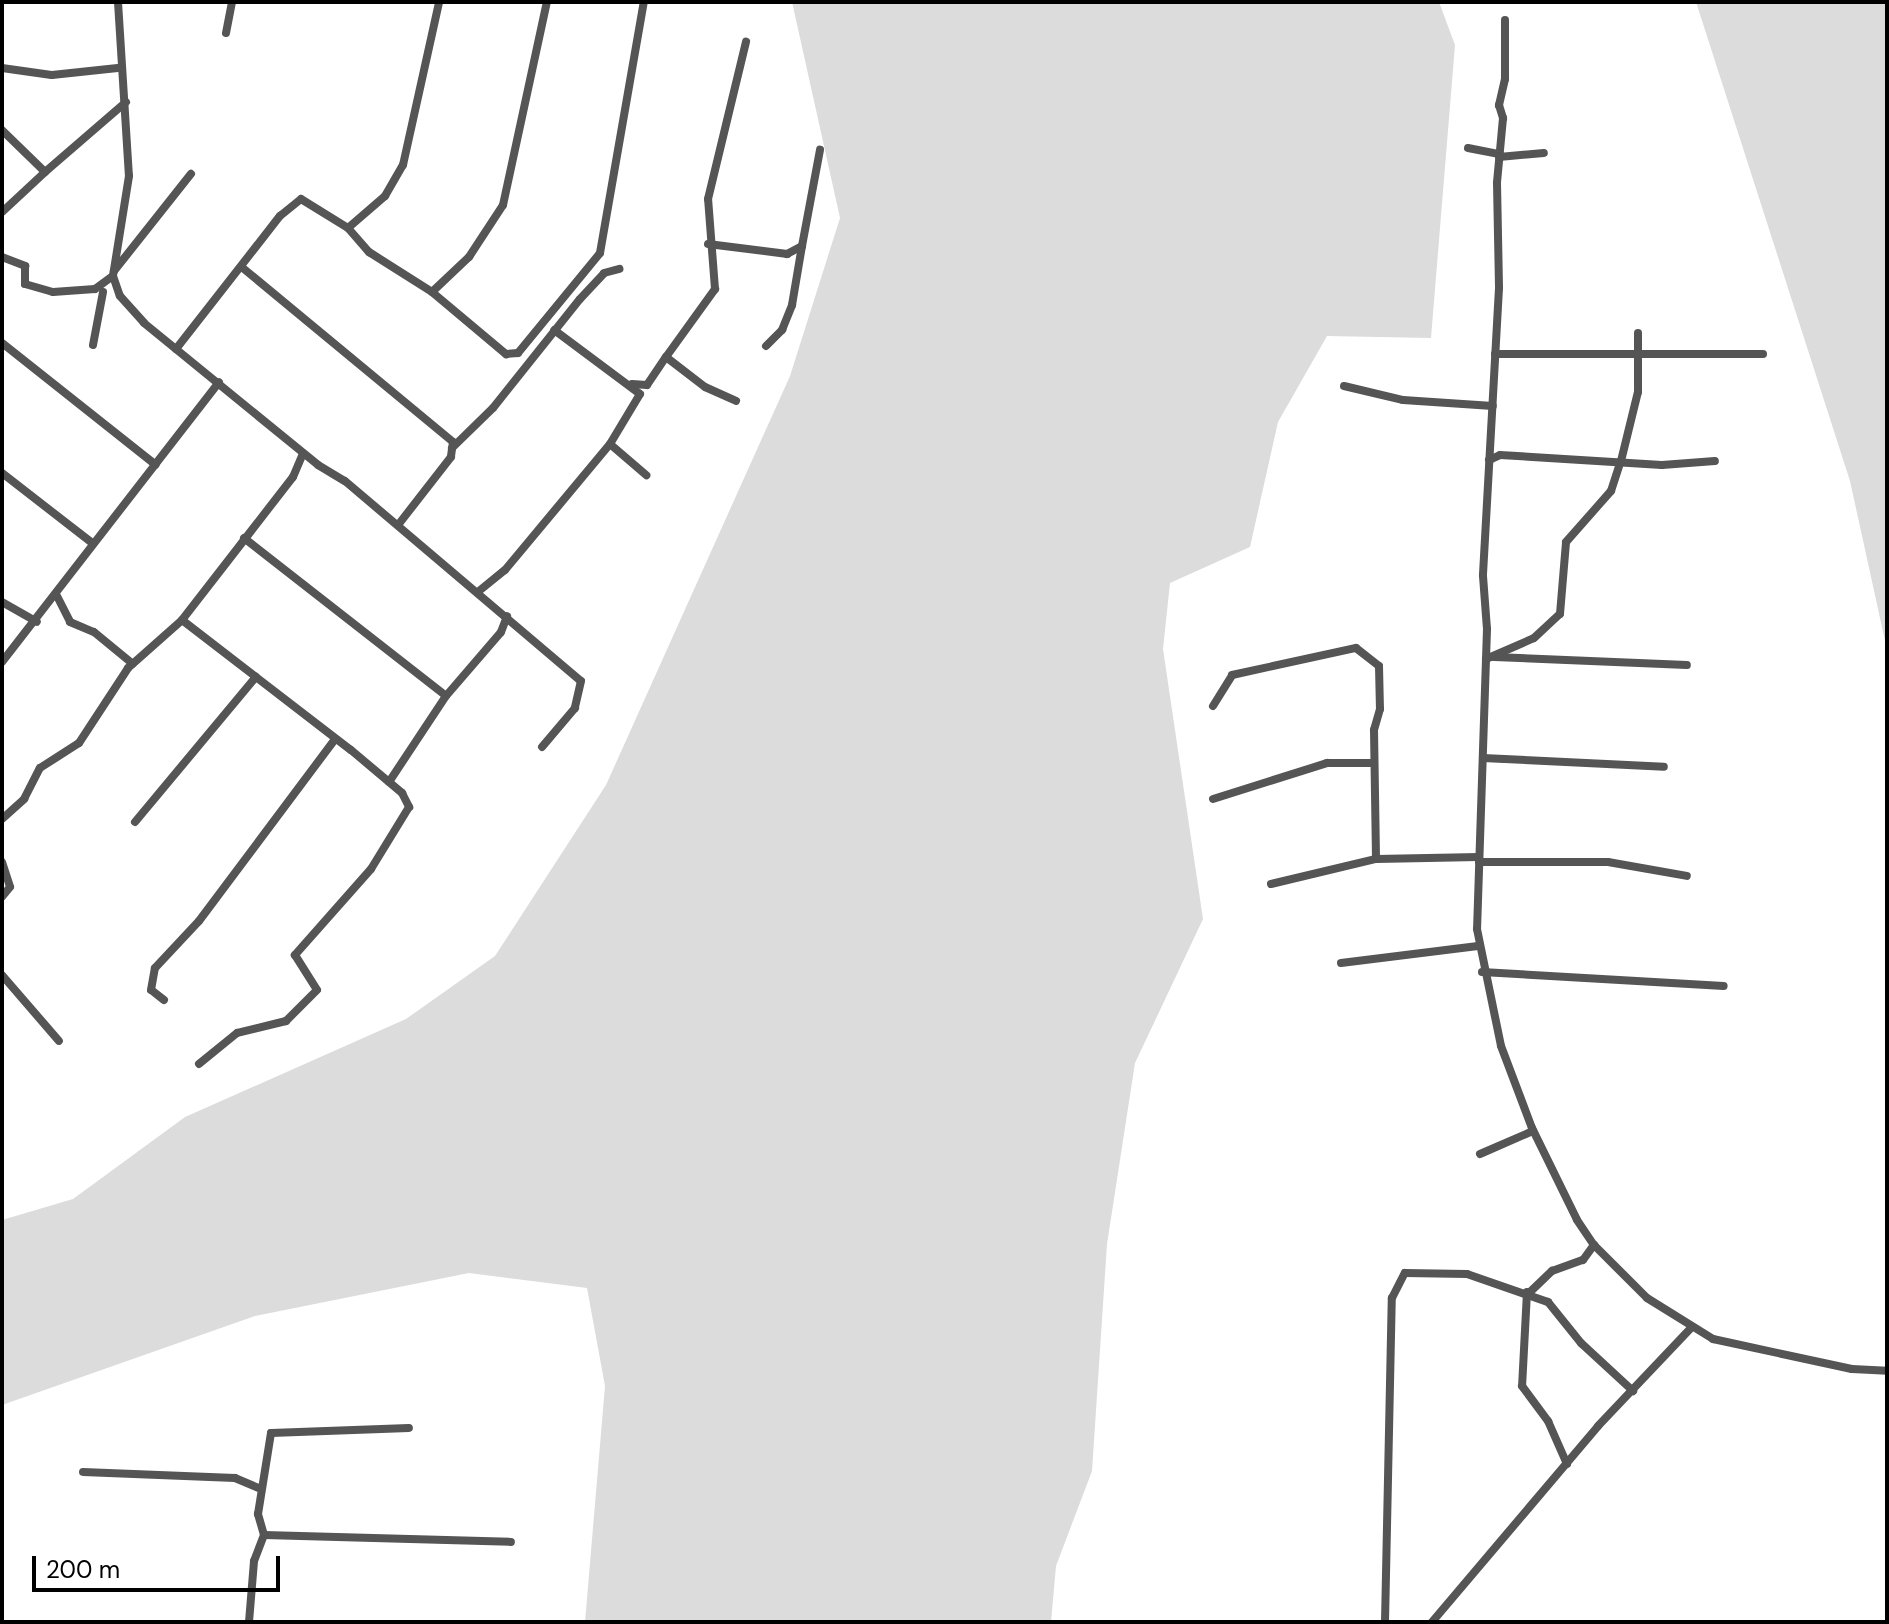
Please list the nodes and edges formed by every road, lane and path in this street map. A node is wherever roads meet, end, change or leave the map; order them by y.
1 (118, 2) edge
2 (232, 2) edge
3 (439, 2) edge
4 (547, 2) edge
5 (644, 2) edge
6 (1505, 20) dead end
7 (226, 33) dead end
8 (746, 42) dead end
9 (118, 68) junction
10 (3, 70) edge
11 (126, 102) junction
12 (2, 130) edge
13 (1468, 148) dead end
14 (820, 150) dead end
15 (1544, 153) dead end
16 (1499, 155) junction
17 (45, 172) junction
18 (191, 174) dead end
19 (2, 212) edge
20 (348, 228) junction
21 (120, 233) junction
22 (708, 244) junction
23 (135, 245) junction
24 (802, 246) junction
25 (787, 254) junction
26 (2, 257) edge
27 (802, 266) junction
28 (244, 269) junction
29 (619, 269) dead end
30 (113, 274) junction
31 (99, 290) junction
32 (432, 292) junction
33 (120, 296) junction
34 (554, 330) junction
35 (1638, 333) dead end
36 (2, 343) edge
37 (93, 345) dead end
38 (766, 346) dead end
39 (176, 349) junction
40 (1636, 352) junction
41 (1495, 354) junction
42 (1763, 354) dead end
43 (666, 357) junction
44 (219, 382) junction
45 (632, 384) junction
46 (647, 385) junction
47 (1344, 386) dead end
48 (640, 394) junction
49 (736, 401) dead end
50 (1493, 406) junction
51 (610, 444) junction
52 (1490, 445) junction
53 (452, 448) junction
54 (303, 454) junction
55 (1500, 455) junction
56 (1489, 460) junction
57 (1621, 461) junction
58 (1715, 461) dead end
59 (156, 465) junction
60 (2, 473) edge
61 (646, 475) dead end
62 (398, 525) junction
63 (244, 538) junction
64 (91, 542) junction
65 (479, 591) junction
66 (57, 596) junction
67 (2, 602) edge
68 (507, 616) junction
69 (182, 620) junction
70 (37, 622) junction
71 (1490, 658) junction
72 (2, 662) edge
73 (133, 664) junction
74 (1687, 665) dead end
75 (256, 677) junction
76 (446, 696) junction
77 (1213, 706) dead end
78 (335, 739) junction
79 (542, 747) dead end
80 (1483, 758) junction
81 (1374, 763) junction
82 (1664, 767) dead end
83 (389, 782) junction
84 (1213, 799) dead end
85 (2, 819) edge
86 (135, 822) dead end
87 (1376, 859) junction
88 (1479, 860) junction
89 (2, 862) edge
90 (1687, 876) dead end
91 (1271, 884) dead end
92 (2, 897) edge
93 (1478, 946) junction
94 (1341, 963) dead end
95 (1482, 972) junction
96 (2, 975) edge
97 (1724, 986) dead end
98 (164, 1000) dead end
99 (59, 1041) dead end
100 (199, 1064) dead end
101 (1533, 1131) junction
102 (1480, 1154) dead end
103 (1594, 1245) junction
104 (1528, 1292) junction
105 (1690, 1329) junction
106 (1887, 1371) edge
107 (1633, 1391) junction
108 (409, 1428) dead end
109 (1567, 1464) junction
110 (83, 1472) dead end
111 (261, 1489) junction
112 (264, 1535) junction
113 (511, 1542) dead end
114 (249, 1622) edge
115 (1385, 1622) edge
116 (1432, 1622) edge

1 - 9 street
2 - 7 street
3 - 20 street
4 - 32 street
5 - 32 street
6 - 16 street
8 - 22 street
9 - 10 street
9 - 11 street
11 - 17 street
11 - 21 street
12 - 17 street
13 - 16 street
14 - 24 street
15 - 16 street
16 - 41 street
17 - 19 street
18 - 23 street
20 - 28 street
20 - 32 street
21 - 23 street
21 - 30 street
22 - 25 street
22 - 43 street
23 - 30 street
24 - 25 street
24 - 27 street
25 - 27 street
26 - 31 street
27 - 38 street
28 - 39 street
28 - 53 street
29 - 34 street
30 - 31 street
30 - 33 street
31 - 33 street
31 - 37 street
33 - 39 street
34 - 45 street
34 - 53 street
35 - 40 street
36 - 59 street
39 - 44 street
40 - 41 street
40 - 42 street
40 - 57 street
41 - 50 street
43 - 46 street
43 - 49 street
44 - 54 street
44 - 59 street
45 - 46 street
45 - 48 street
46 - 48 street
47 - 50 street
48 - 51 street
50 - 52 street
51 - 61 street
51 - 65 street
52 - 55 street
52 - 56 street
53 - 62 street
54 - 62 street
54 - 63 street
55 - 56 street
55 - 57 street
56 - 71 street
57 - 58 street
57 - 71 street
59 - 64 street
60 - 64 street
62 - 65 street
63 - 69 street
63 - 76 street
64 - 66 street
65 - 68 street
66 - 70 street
66 - 73 street
67 - 70 street
68 - 76 street
68 - 79 street
69 - 73 street
69 - 75 street
70 - 72 street
71 - 74 street
71 - 80 street
73 - 85 street
75 - 78 street
75 - 86 street
76 - 83 street
77 - 81 street
78 - 83 street
78 - 98 street
80 - 82 street
80 - 88 street
81 - 84 street
81 - 87 street
83 - 100 street
87 - 88 street
87 - 91 street
88 - 90 street
88 - 93 street
89 - 92 street
93 - 94 street
93 - 95 street
95 - 97 street
95 - 101 street
96 - 99 street
101 - 102 street
101 - 103 street
103 - 104 street
103 - 105 street
104 - 107 street
104 - 109 street
104 - 115 street
105 - 106 street
105 - 107 street
107 - 109 street
108 - 111 street
109 - 116 street
110 - 111 street
111 - 112 street
112 - 113 street
112 - 114 street

